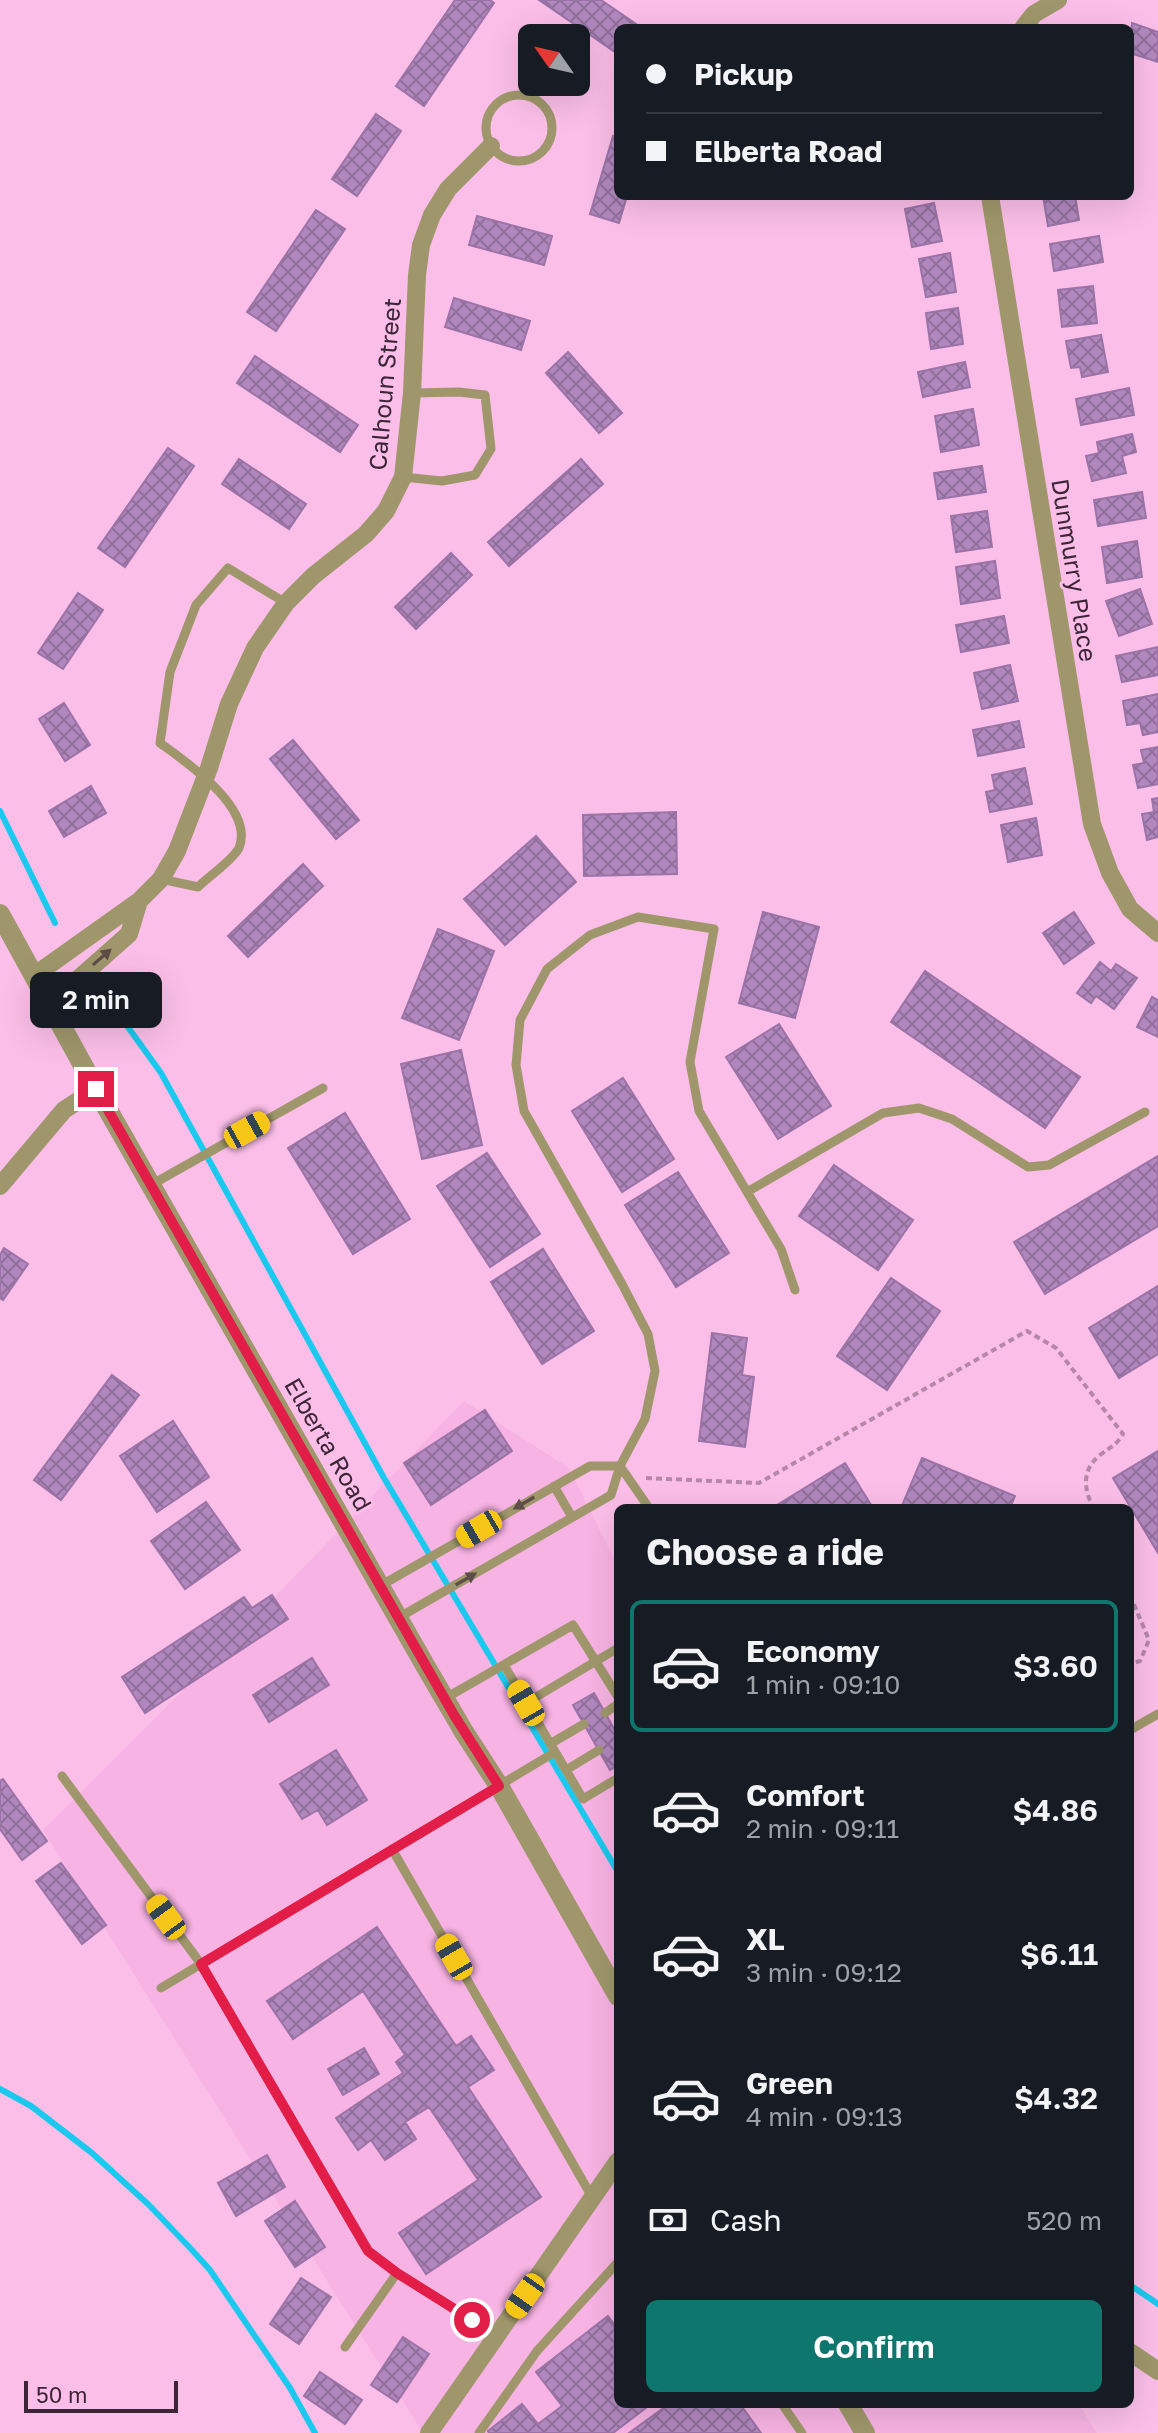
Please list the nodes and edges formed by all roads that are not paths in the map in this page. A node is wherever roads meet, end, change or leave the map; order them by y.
1 (1058, 0) edge
2 (1026, 24) edge
3 (491, 146) junction
4 (991, 200) edge
5 (412, 393) junction
6 (403, 477) junction
7 (286, 603) junction
8 (205, 776) junction
9 (161, 879) junction
10 (139, 901) junction
11 (0, 914) edge
12 (1158, 933) edge
13 (35, 975) junction
14 (50, 1004) junction
15 (323, 1088) dead end
16 (96, 1089) junction
17 (1145, 1112) dead end
18 (151, 1185) junction
19 (0, 1186) edge
20 (747, 1192) junction
21 (795, 1290) dead end
22 (620, 1466) junction
23 (554, 1486) junction
24 (646, 1504) edge
25 (572, 1517) junction
26 (380, 1586) junction
27 (398, 1618) junction
28 (614, 1651) edge
29 (596, 1662) junction
30 (504, 1665) junction
31 (614, 1691) edge
32 (444, 1699) junction
33 (526, 1703) junction
34 (614, 1707) edge
35 (605, 1713) dead end
36 (1158, 1714) edge
37 (584, 1724) dead end
38 (1134, 1728) edge
39 (553, 1748) junction
40 (599, 1750) dead end
41 (566, 1770) junction
42 (62, 1776) dead end
43 (614, 1780) edge
44 (499, 1786) junction
45 (392, 1849) junction
46 (201, 1964) junction
47 (614, 1987) edge
48 (161, 1988) dead end
49 (614, 2167) edge
50 (593, 2197) junction
51 (614, 2267) edge
52 (397, 2273) junction
53 (497, 2335) junction
54 (345, 2347) dead end
55 (1134, 2355) edge
56 (1158, 2371) edge
57 (785, 2408) edge
58 (850, 2408) edge
59 (429, 2433) edge
60 (479, 2433) edge
61 (802, 2433) edge
62 (865, 2433) edge

1 - 2 street
3 - 3 lane
3 - 5 street, Calhoun Street
4 - 12 street, Dunmurry Place
5 - 6 street, Calhoun Street
5 - 6 lane
6 - 7 street, Calhoun Street
7 - 8 street, Calhoun Street
7 - 8 lane
8 - 9 street, Calhoun Street
8 - 9 lane
9 - 10 street, Calhoun Street
10 - 13 street, Calhoun Street
14 -> 10 street, Calhoun Street
11 - 13 street, Elberta Road
13 - 14 street, Elberta Road
14 - 16 street, Elberta Road
15 - 18 lane
16 - 18 street, Elberta Road
16 - 19 street
17 - 20 lane
18 - 26 street, Elberta Road
20 - 21 lane
20 - 22 lane
22 - 23 lane
22 - 24 lane
22 - 25 lane
23 - 25 lane
23 -> 26 lane
27 -> 25 lane
26 - 27 street, Elberta Road
27 - 32 street, Elberta Road
28 - 29 lane
29 - 30 lane
29 - 31 lane
29 - 33 lane
30 - 32 lane
30 - 33 lane
32 - 44 street, Elberta Road
33 - 39 lane
34 - 35 lane
36 - 38 lane
37 - 39 lane
39 - 41 lane
39 - 44 lane
40 - 41 lane
41 - 43 lane
42 - 46 lane
44 - 45 lane
44 - 47 street, Elberta Road
45 - 46 lane
45 - 50 lane
46 - 48 lane
46 - 52 lane
49 - 50 street
50 - 53 street
51 - 60 lane
52 - 53 lane
52 - 54 lane
53 - 59 street
55 - 56 street
57 - 61 lane
58 - 62 street

